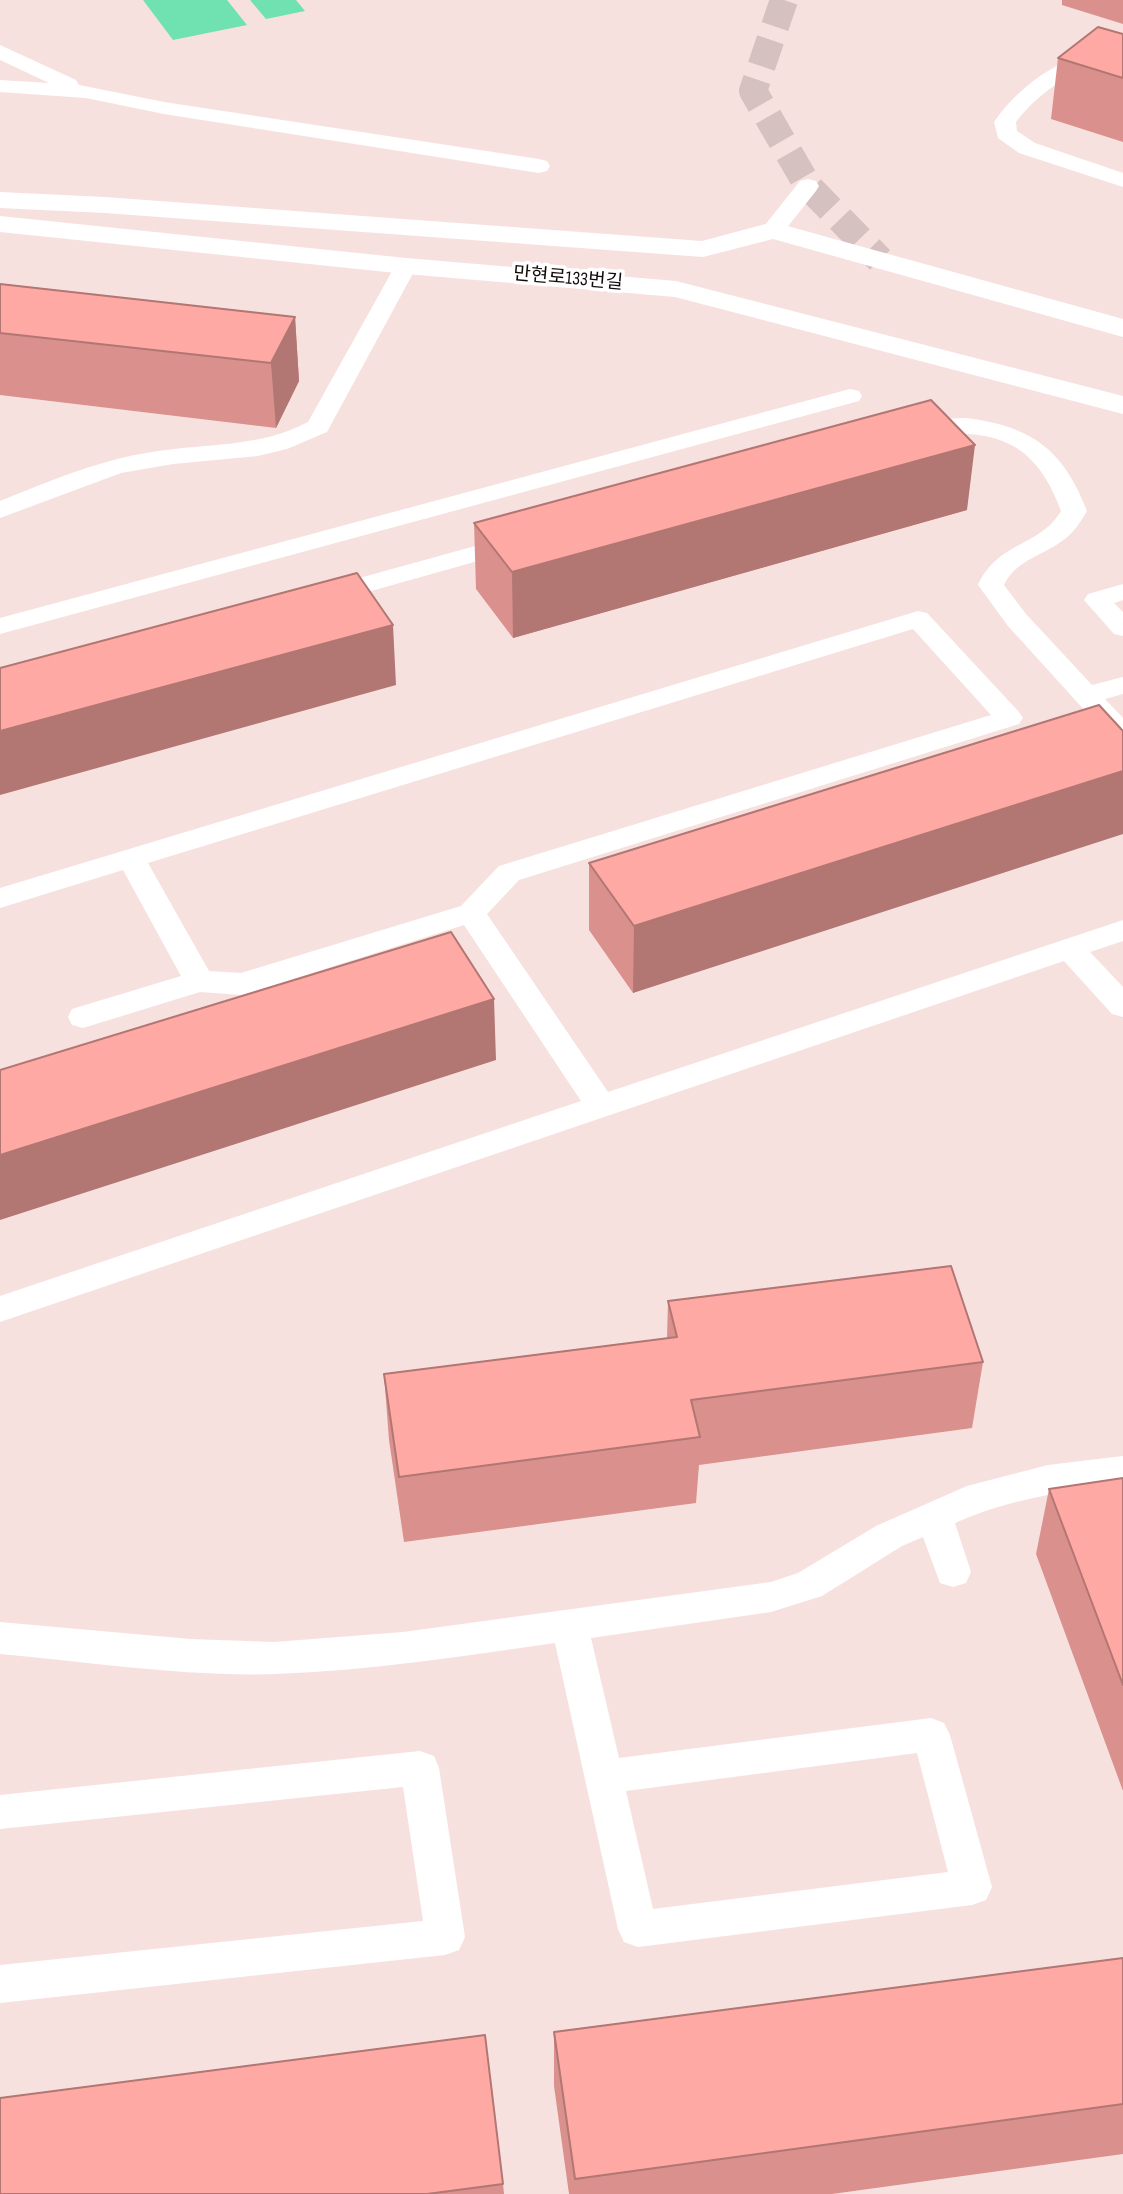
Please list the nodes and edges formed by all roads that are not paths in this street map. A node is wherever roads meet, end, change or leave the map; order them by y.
1 (0, 51) edge
2 (1123, 54) edge
3 (0, 86) edge
4 (86, 92) junction
5 (539, 166) dead end
6 (1123, 180) edge
7 (808, 186) dead end
8 (0, 200) edge
9 (0, 224) edge
10 (773, 230) junction
11 (406, 266) junction
12 (1123, 328) edge
13 (850, 396) dead end
14 (1123, 405) edge
15 (892, 439) edge
16 (0, 510) edge
17 (537, 537) edge
18 (1123, 592) edge
19 (295, 604) edge
20 (0, 626) edge
21 (1123, 628) edge
22 (1123, 685) edge
23 (1087, 696) junction
24 (1123, 735) edge
25 (131, 858) junction
26 (0, 898) edge
27 (471, 913) junction
28 (1123, 930) edge
29 (1069, 948) junction
30 (199, 981) junction
31 (1123, 1006) edge
32 (83, 1017) dead end
33 (601, 1106) junction
34 (0, 1309) edge
35 (1123, 1470) edge
36 (934, 1514) junction
37 (953, 1572) dead end
38 (569, 1624) junction
39 (0, 1638) edge
40 (604, 1777) junction
41 (0, 1812) edge
42 (0, 1984) edge

1 - 4 lane
2 - 6 lane
3 - 4 lane
4 - 5 lane
7 - 10 lane
8 - 10 street
9 - 11 street, 만현로133번길
10 - 12 street
11 - 14 street, 만현로133번길
11 - 16 lane
13 - 20 lane
15 - 23 lane
17 - 19 lane
18 - 21 lane
22 - 23 lane
23 - 24 lane
25 - 26 lane
25 - 27 lane
25 - 30 lane
27 - 30 lane
27 - 33 lane
28 - 29 lane
29 - 31 lane
29 - 33 lane
30 - 32 lane
33 - 34 lane
35 - 36 lane
36 - 37 lane
36 - 38 lane
38 - 39 lane
38 - 40 lane
40 - 40 lane
41 - 42 lane

